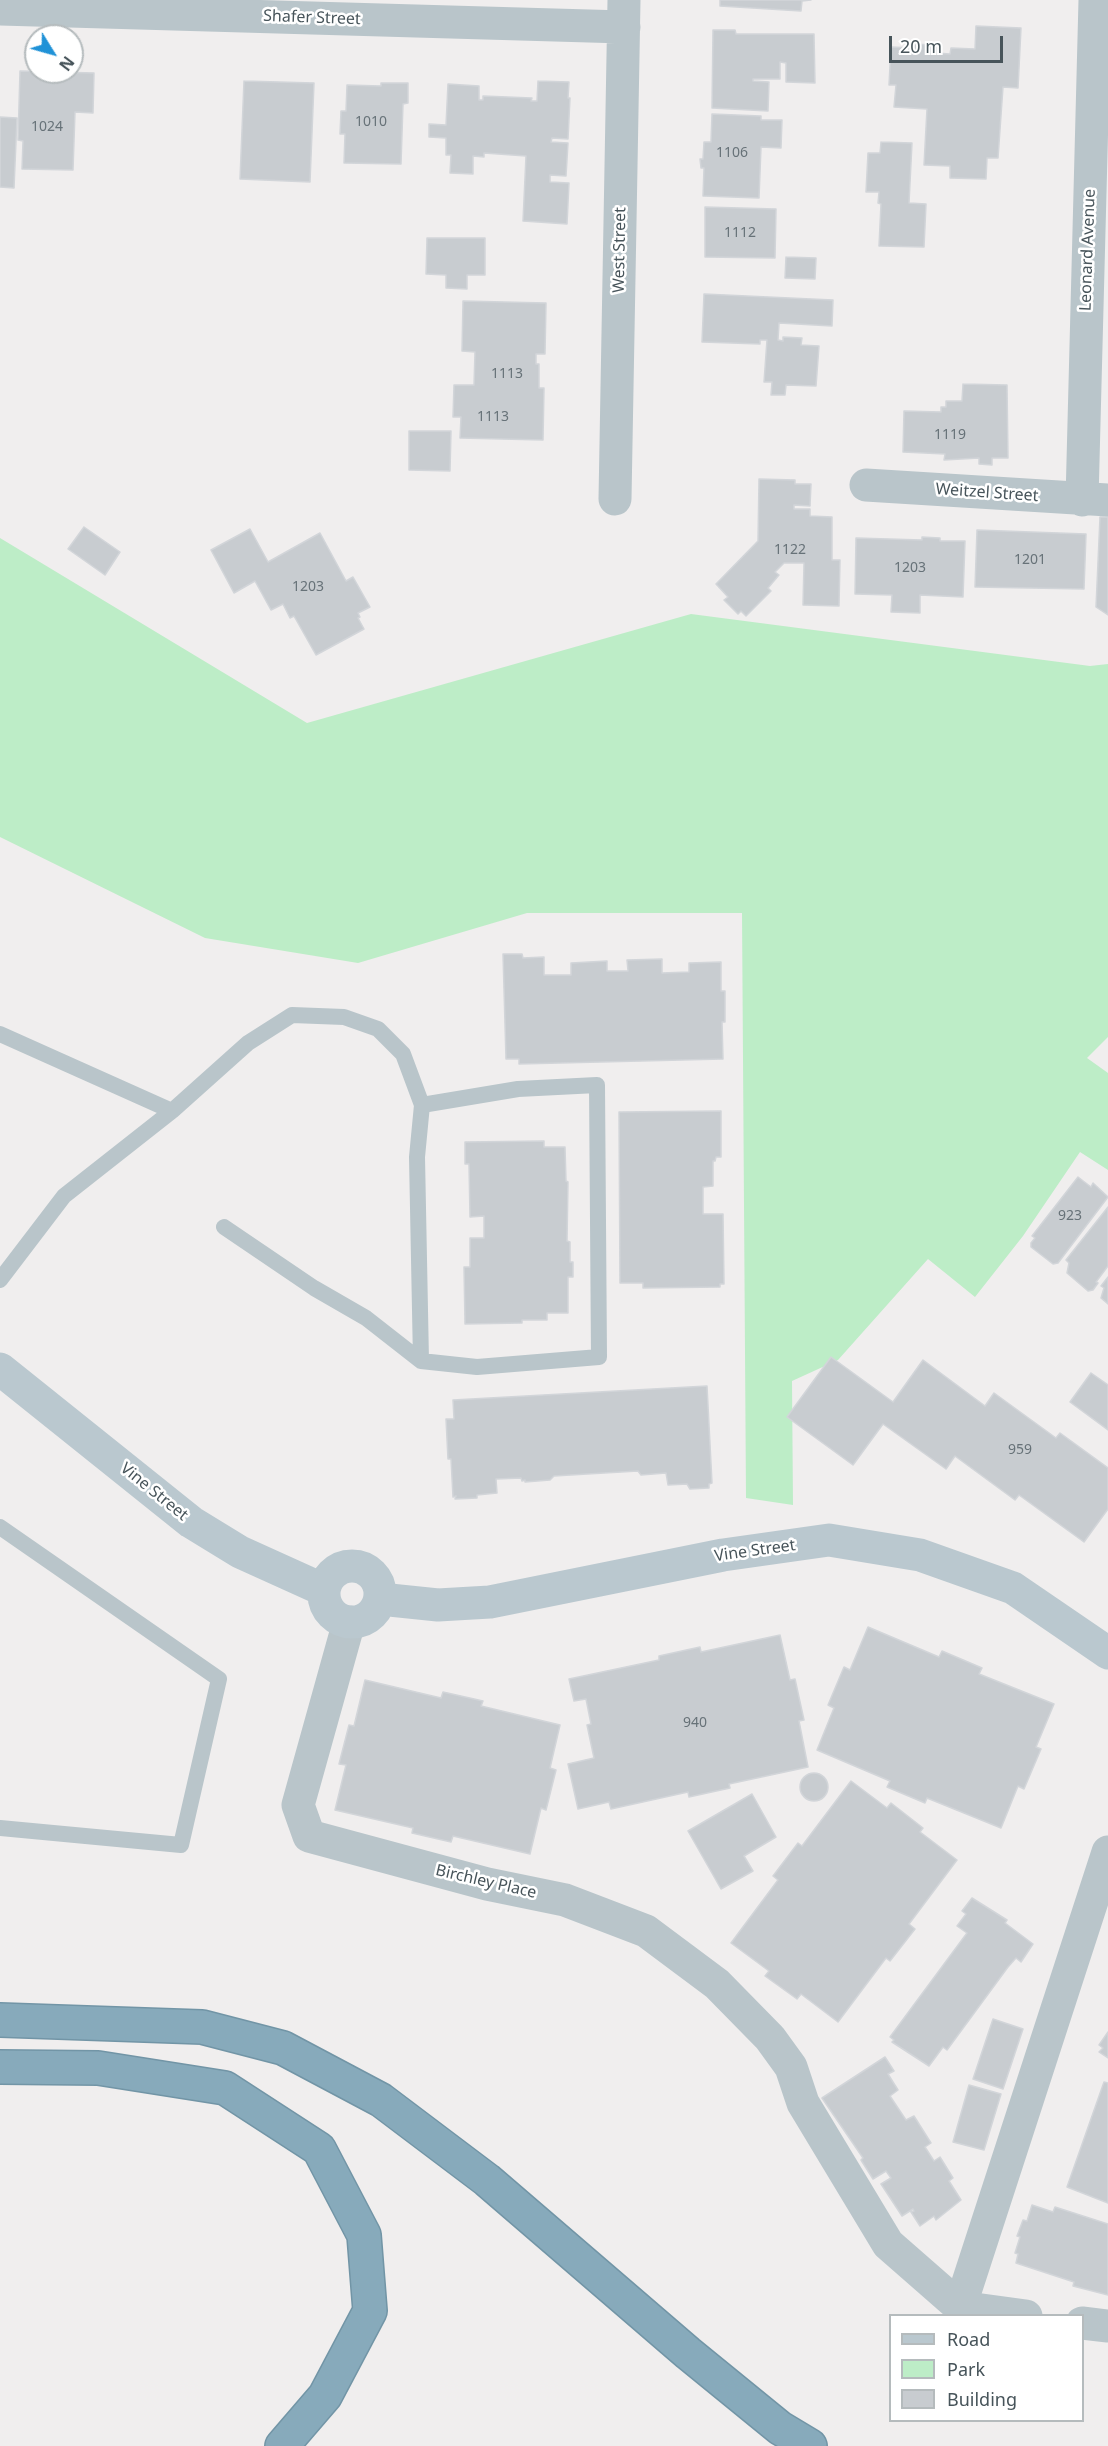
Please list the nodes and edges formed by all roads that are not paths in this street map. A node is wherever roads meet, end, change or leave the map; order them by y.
1 (1095, 0) edge
2 (45, 5) edge
3 (0, 9) edge
4 (624, 14) edge
5 (866, 485) dead end
6 (615, 499) dead end
7 (1095, 500) edge
8 (0, 1034) edge
9 (422, 1105) junction
10 (172, 1111) junction
11 (224, 1227) dead end
12 (0, 1280) edge
13 (421, 1361) junction
14 (0, 1369) edge
15 (0, 1527) edge
16 (324, 1590) junction
17 (380, 1599) junction
18 (349, 1622) junction
19 (1108, 1653) edge
20 (0, 1828) edge
21 (1104, 1874) edge
22 (0, 2020) edge
23 (0, 2067) edge
24 (960, 2307) junction
25 (1011, 2314) edge
26 (1084, 2323) edge
27 (1108, 2326) edge
28 (282, 2446) edge
29 (810, 2446) edge

1 - 7 street, Leonard Avenue
2 - 3 street, Shafer Street
2 - 4 street, Shafer Street
4 - 6 street, West Street
5 - 7 street, Weitzel Street
8 - 10 lane
9 - 10 lane
9 - 13 lane
9 - 13 lane
10 - 12 lane
11 - 13 lane
14 - 16 street, Vine Street
15 - 20 lane
16 - 17 street
16 - 18 street
17 - 18 street
17 - 19 street, Vine Street
18 - 24 street, Birchley Place
21 - 24 street
22 - 29 highway
23 - 28 highway
24 - 25 street
26 - 27 street

